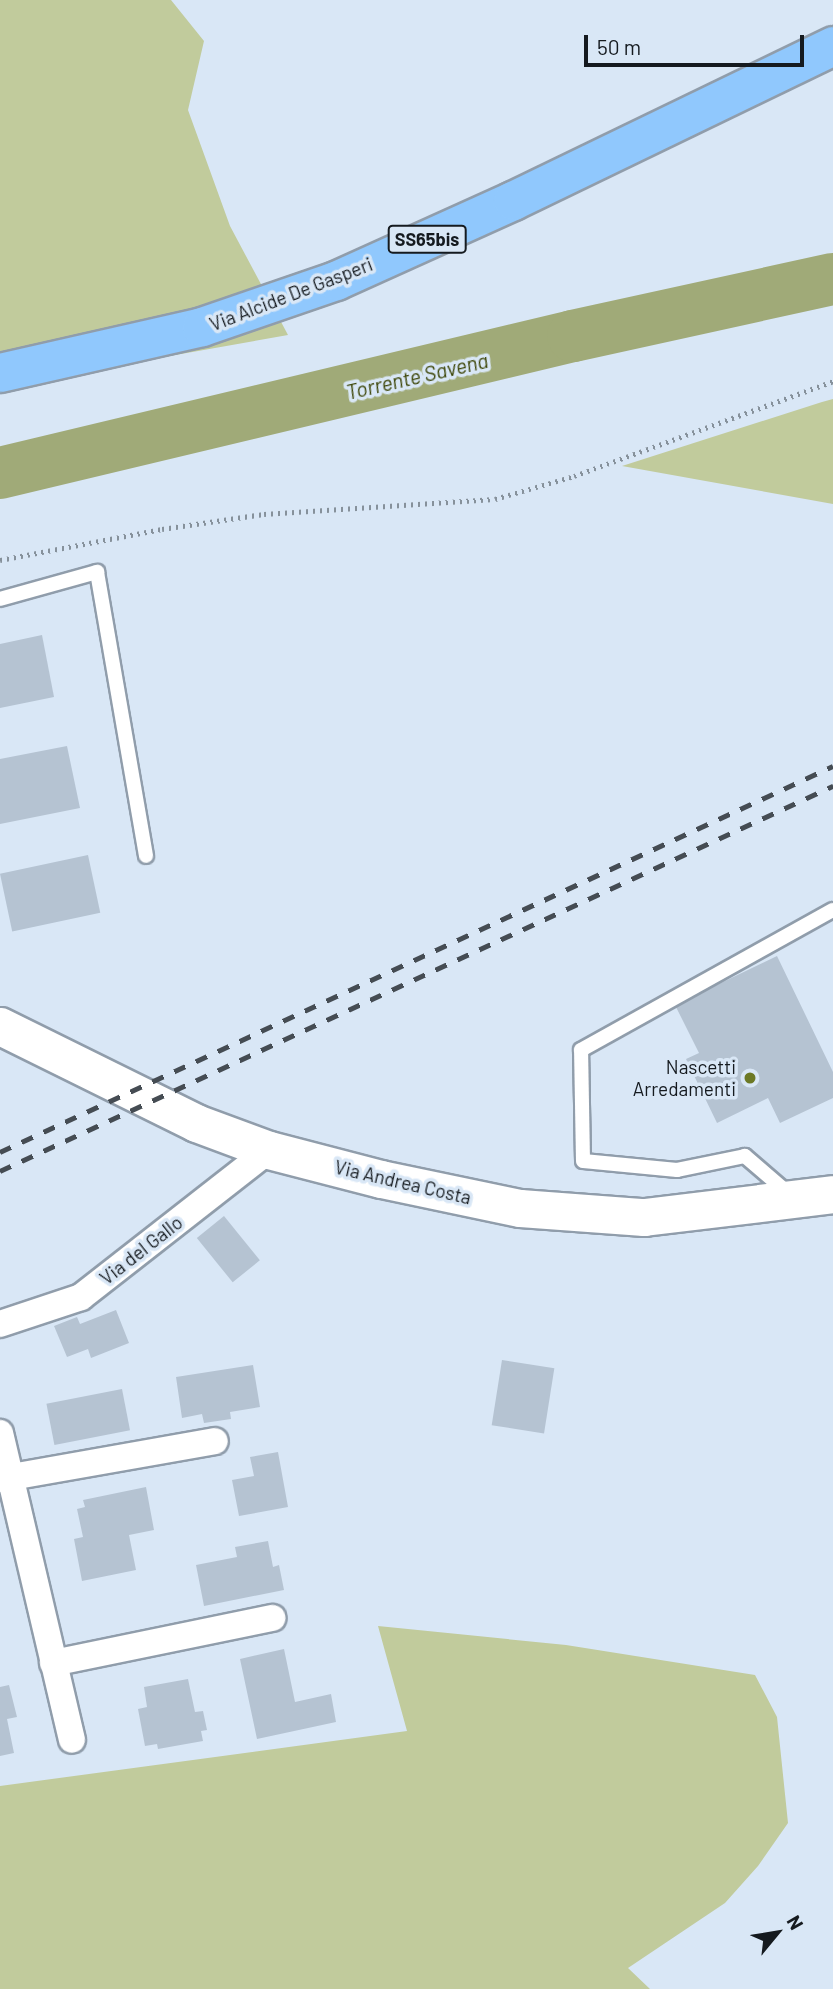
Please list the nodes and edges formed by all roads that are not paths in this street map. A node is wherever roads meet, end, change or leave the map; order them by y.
1 (833, 46) edge
2 (0, 373) edge
3 (0, 599) edge
4 (146, 856) dead end
5 (833, 909) edge
6 (0, 1026) edge
7 (269, 1150) junction
8 (833, 1194) edge
9 (794, 1199) junction
10 (0, 1324) edge
11 (0, 1433) edge
12 (215, 1441) dead end
13 (5, 1478) edge
14 (272, 1618) dead end
15 (53, 1662) junction
16 (72, 1740) dead end

1 - 2 main road, Via Alcide De Gasperi / SS65bis
3 - 4 lane
5 - 9 lane
6 - 7 main road, Via Andrea Costa
7 - 9 main road, Via Andrea Costa
7 - 10 street, Via del Gallo
8 - 9 main road, Via Andrea Costa
11 - 13 street
12 - 13 street
13 - 15 street
14 - 15 street
15 - 16 street

